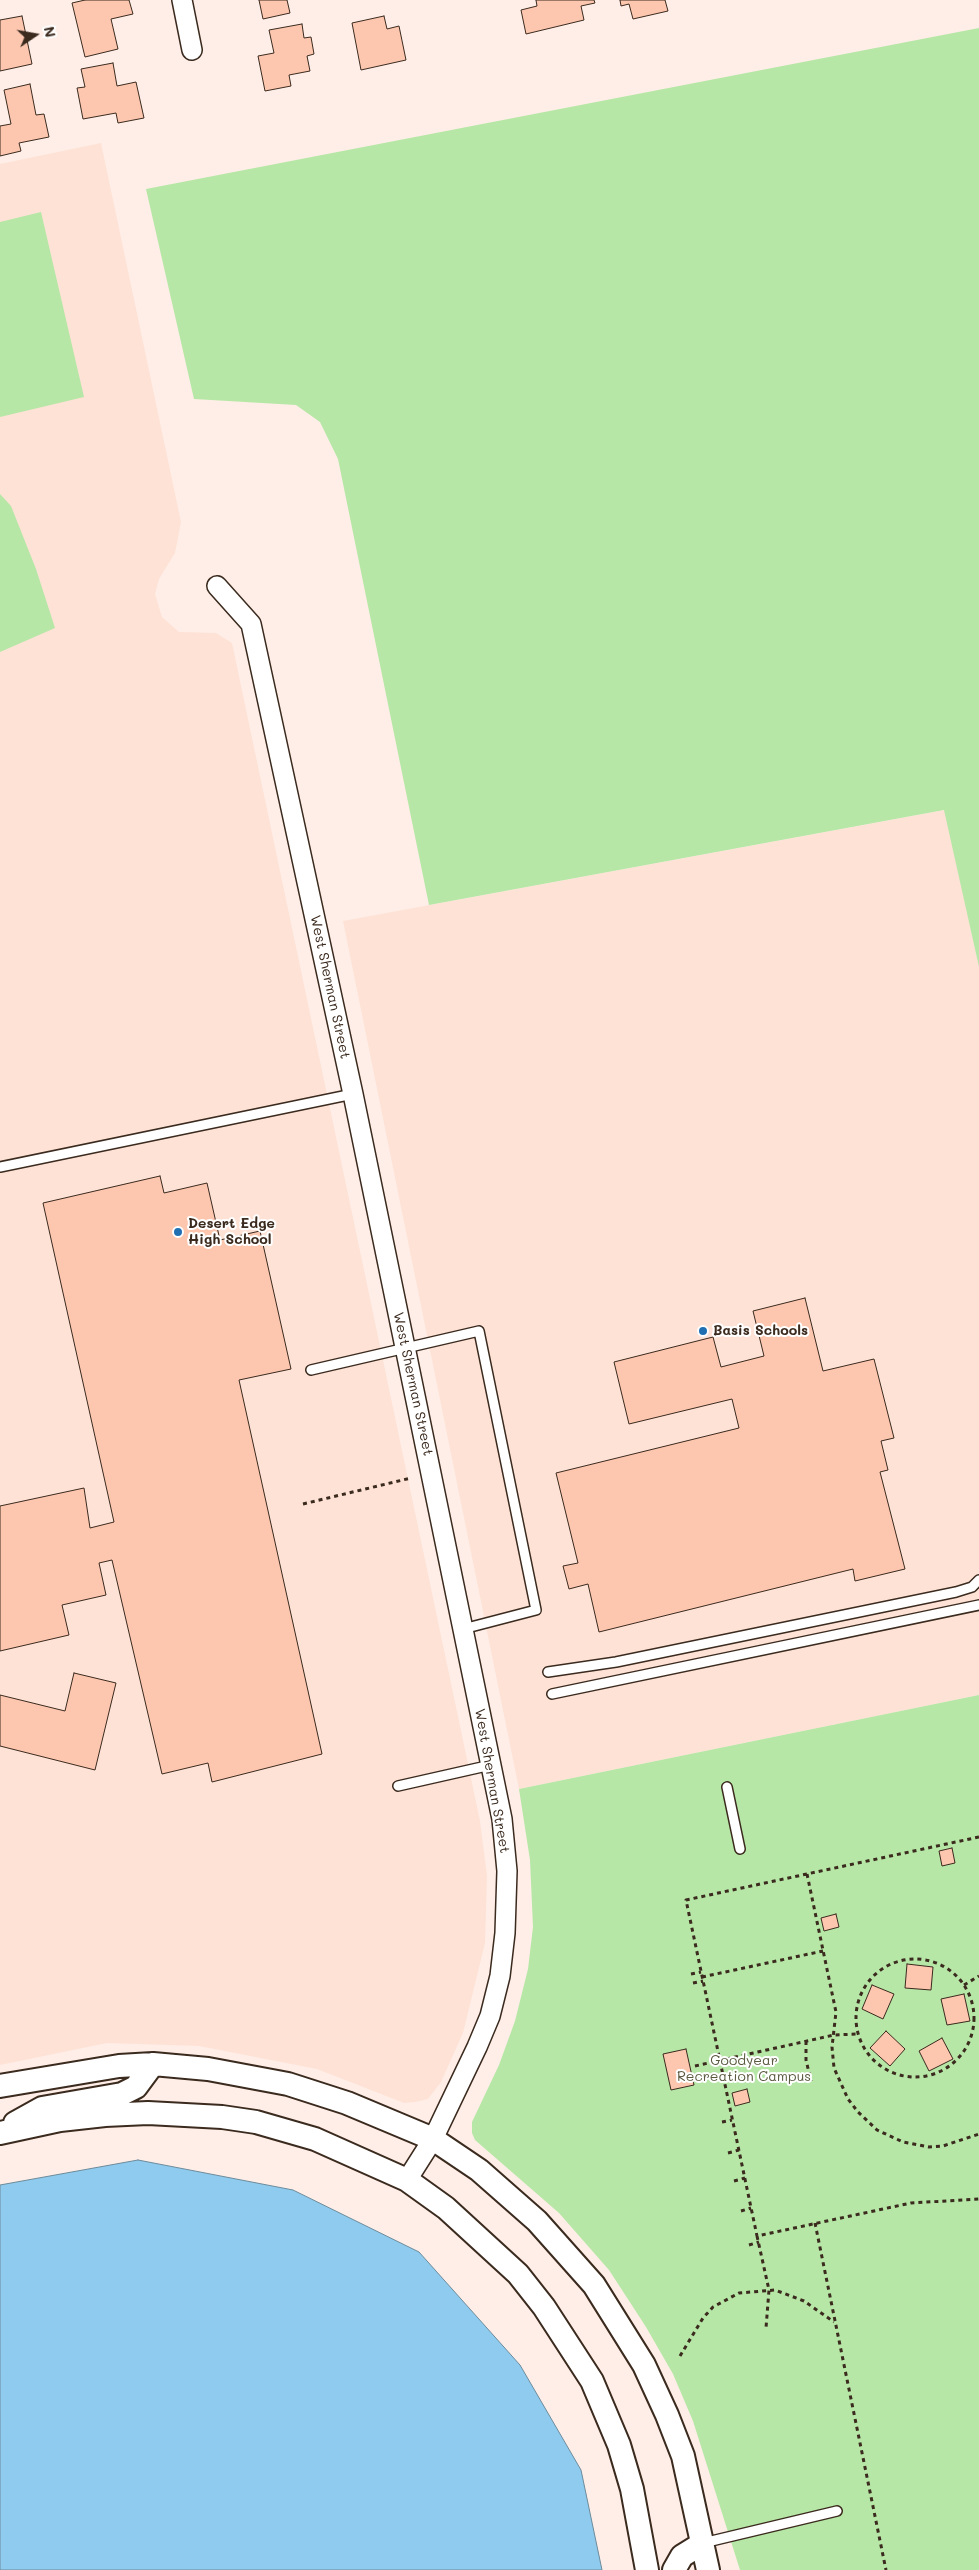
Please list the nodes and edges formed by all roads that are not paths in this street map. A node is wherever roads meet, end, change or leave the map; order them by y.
1 (182, 0) edge
2 (192, 50) dead end
3 (217, 586) dead end
4 (353, 1094) junction
5 (0, 1167) edge
6 (406, 1348) junction
7 (311, 1370) dead end
8 (979, 1580) edge
9 (979, 1605) edge
10 (463, 1629) junction
11 (548, 1672) dead end
12 (552, 1694) dead end
13 (491, 1765) junction
14 (398, 1786) dead end
15 (727, 1787) dead end
16 (740, 1849) dead end
17 (153, 2064) junction
18 (0, 2086) edge
19 (0, 2132) edge
20 (433, 2139) junction
21 (407, 2180) junction
22 (837, 2511) dead end
23 (703, 2543) junction
24 (647, 2570) edge
25 (674, 2570) edge
26 (708, 2570) edge

1 - 2 street
3 - 4 street, West Sherman Street
4 - 5 lane
4 - 6 street, West Sherman Street
6 - 7 lane
6 - 10 street, West Sherman Street
6 - 10 lane
8 - 11 lane
9 - 12 lane
10 - 13 street, West Sherman Street
13 - 14 lane
13 - 20 street, West Sherman Street
15 - 16 lane
17 - 18 street
17 - 19 street
17 - 20 street
19 - 21 street
20 - 21 street, West Sherman Street
20 - 23 street
21 - 24 street
22 - 23 lane
23 - 25 street
23 - 26 street

